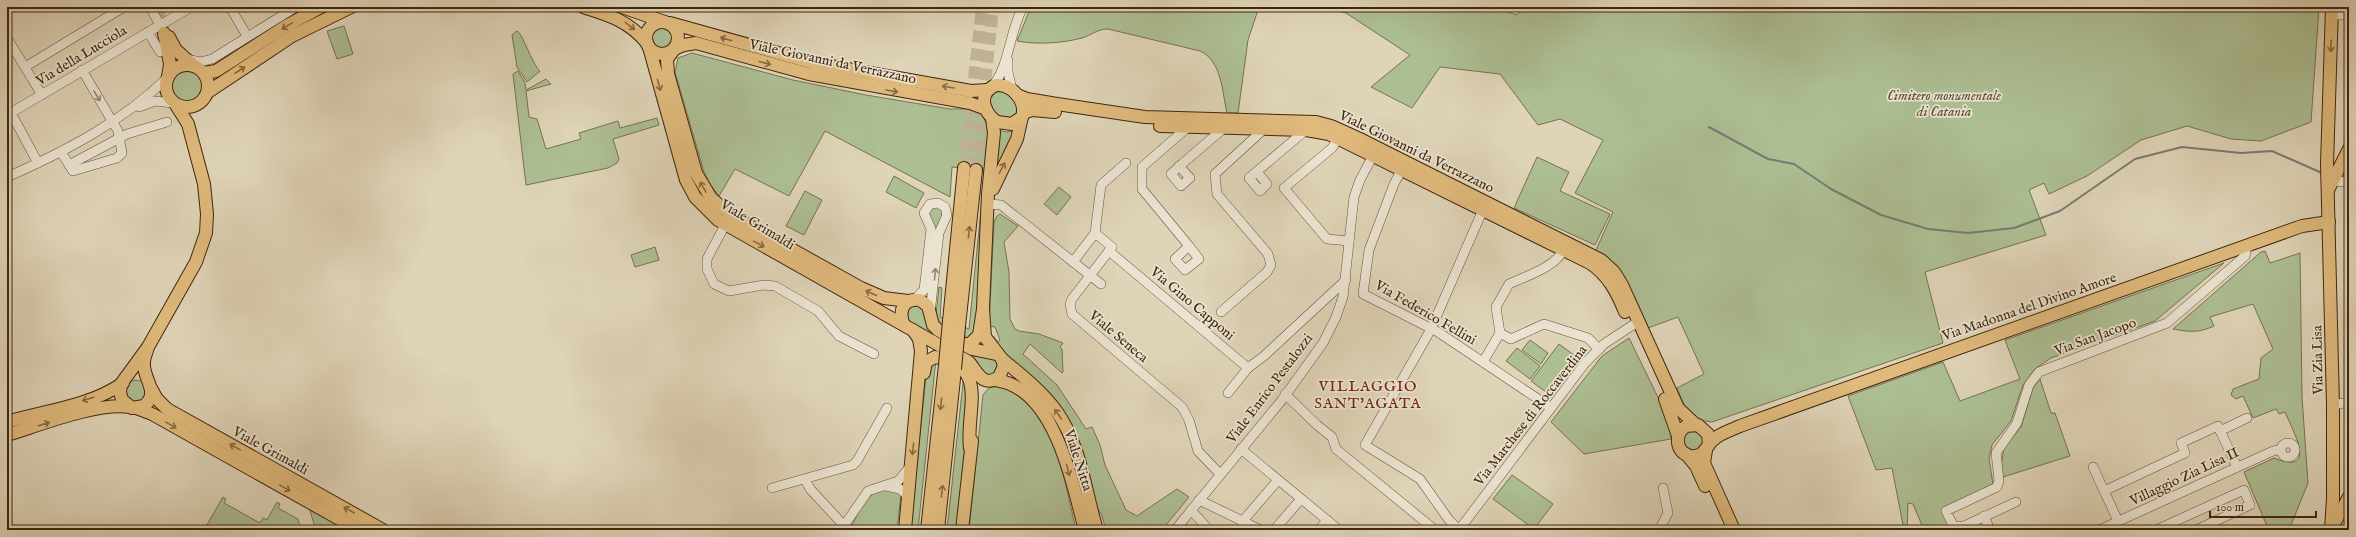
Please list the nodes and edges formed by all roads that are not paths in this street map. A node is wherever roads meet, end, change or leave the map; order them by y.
1 (124, 7) edge
2 (150, 7) edge
3 (191, 7) edge
4 (230, 7) edge
5 (296, 7) edge
6 (321, 7) edge
7 (351, 7) edge
8 (583, 7) edge
9 (622, 7) edge
10 (1024, 7) edge
11 (178, 10) edge
12 (2332, 11) edge
13 (2349, 15) edge
14 (668, 23) junction
15 (164, 30) junction
16 (148, 32) junction
17 (247, 36) junction
18 (7, 38) edge
19 (1010, 41) junction
20 (648, 45) junction
21 (674, 50) junction
22 (160, 52) dead end
23 (195, 66) junction
24 (25, 67) junction
25 (82, 70) junction
26 (167, 78) junction
27 (989, 89) junction
28 (208, 92) junction
29 (1014, 92) junction
30 (42, 95) junction
31 (180, 108) junction
32 (125, 113) junction
33 (9, 114) edge
34 (989, 114) junction
35 (1022, 115) junction
36 (112, 121) junction
37 (168, 122) dead end
38 (1188, 127) junction
39 (1224, 128) junction
40 (1264, 129) junction
41 (1306, 130) junction
42 (1333, 133) junction
43 (120, 137) junction
44 (2329, 150) junction
45 (1375, 151) junction
46 (61, 152) junction
47 (2348, 152) edge
48 (38, 163) junction
49 (1126, 163) dead end
50 (1181, 164) dead end
51 (70, 165) junction
52 (970, 169) tunnel mouth
53 (1402, 169) junction
54 (1258, 170) dead end
55 (7, 177) edge
56 (2349, 182) edge
57 (2331, 185) junction
58 (989, 204) junction
59 (1485, 205) junction
60 (2329, 222) junction
61 (725, 225) junction
62 (1095, 234) junction
63 (1349, 241) junction
64 (1186, 243) dead end
65 (2247, 246) junction
66 (1564, 250) junction
67 (1109, 251) junction
68 (1073, 262) junction
69 (1090, 275) junction
70 (1346, 280) junction
71 (1101, 284) dead end
72 (911, 300) junction
73 (983, 309) junction
74 (1221, 312) dead end
75 (930, 313) junction
76 (1635, 323) junction
77 (908, 327) junction
78 (1431, 329) junction
79 (1500, 334) junction
80 (964, 345) junction
81 (148, 346) junction
82 (1599, 349) junction
83 (874, 354) dead end
84 (999, 356) junction
85 (1483, 362) junction
86 (950, 367) junction
87 (1248, 368) junction
88 (993, 380) junction
89 (125, 381) junction
90 (1663, 384) junction
91 (150, 386) junction
92 (1228, 393) dead end
93 (1286, 394) junction
94 (918, 396) junction
95 (2349, 402) edge
96 (2333, 405) junction
97 (1550, 407) junction
98 (133, 408) junction
99 (887, 408) dead end
100 (2247, 418) dead end
101 (7, 422) edge
102 (1699, 426) junction
103 (1740, 426) junction
104 (2220, 431) junction
105 (7, 435) edge
106 (1678, 436) junction
107 (1707, 447) junction
108 (970, 448) junction
109 (1241, 449) junction
110 (2281, 449) dead end
111 (1686, 454) junction
112 (911, 466) junction
113 (2093, 467) dead end
114 (2237, 467) junction
115 (1220, 474) junction
116 (805, 480) junction
117 (1278, 480) junction
118 (883, 486) junction
119 (772, 488) dead end
120 (1663, 488) dead end
121 (2104, 491) junction
122 (908, 496) junction
123 (1301, 499) junction
124 (1199, 500) junction
125 (2348, 500) edge
126 (2016, 502) dead end
127 (2333, 507) junction
128 (1191, 510) junction
129 (1984, 516) junction
130 (1327, 520) junction
131 (2118, 521) junction
132 (1242, 522) junction
133 (2173, 526) edge
134 (844, 528) edge
135 (1965, 528) edge
136 (2331, 529) edge
137 (359, 530) edge
138 (383, 530) edge
139 (905, 530) edge
140 (927, 530) edge
141 (938, 530) edge
142 (962, 530) edge
143 (1085, 530) edge
144 (1097, 530) edge
145 (1175, 530) edge
146 (1209, 530) edge
147 (1261, 530) edge
148 (1274, 530) edge
149 (1319, 530) edge
150 (1339, 530) edge
151 (1435, 530) edge
152 (1459, 530) edge
153 (1659, 530) edge
154 (1725, 530) edge
155 (1734, 530) edge
156 (1990, 530) edge
157 (2099, 530) edge
158 (2156, 530) edge
159 (2196, 530) edge

1 - 24 street
2 - 15 street
3 - 11 street, Via della Lucciola
4 - 17 street
5 - 17 street
6 -> 23 main road
28 -> 7 main road
8 -> 20 main road, Viale Grimaldi
9 - 14 main road
10 - 19 street
11 - 15 street, Via della Lucciola
12 - 13 street, Via Zia Lisa
12 -> 44 main road, Via Zia Lisa
14 - 20 main road
14 - 21 main road
27 -> 14 main road
15 - 16 street, Via della Lucciola
15 - 23 main road
15 - 26 main road
16 - 22 street
16 - 25 street, Via della Lucciola
17 - 23 street
18 - 24 street
19 - 27 street
19 - 29 street
20 - 21 main road
20 -> 61 main road, Viale Grimaldi
21 -> 34 main road, Viale Giovanni da Verrazzano
72 -> 21 main road
23 - 26 main road
23 - 28 main road
24 - 30 street
25 - 30 street, Via della Lucciola
25 -> 36 street
26 - 31 main road
26 - 32 street
27 - 29 main road
27 - 34 main road
28 - 31 main road
29 - 35 main road
29 - 42 main road, Viale Giovanni da Verrazzano
30 - 33 street, Via della Lucciola
31 - 32 street
31 - 81 main road
32 - 36 street
33 - 48 street
34 - 35 main road
34 - 58 main road
35 - 38 main road, Viale Giovanni da Verrazzano
58 -> 35 main road
36 - 43 street
36 - 46 street
37 - 43 street
38 - 39 main road, Viale Giovanni da Verrazzano
38 - 64 street
39 - 40 main road, Viale Giovanni da Verrazzano
39 - 50 street
40 - 41 main road, Viale Giovanni da Verrazzano
40 - 74 street
41 - 42 main road, Viale Giovanni da Verrazzano
41 - 54 street
42 - 45 main road, Viale Giovanni da Verrazzano
42 - 63 street
43 - 51 street
43 - 51 street
44 - 47 main road, Via Zia Lisa
44 - 57 main road, Via Zia Lisa
45 - 53 main road, Viale Giovanni da Verrazzano
45 - 59 main road, Viale Giovanni da Verrazzano
45 - 63 street, Viale Enrico Pestalozzi
46 - 48 street
46 - 51 street
47 - 57 main road, Via Zia Lisa
48 - 55 street
49 - 62 street
52 - 86 main road, bridge
53 - 59 main road, Viale Giovanni da Verrazzano
53 - 78 street, Via Federico Fellini
56 - 57 street
57 - 60 main road, Via Zia Lisa
58 - 68 street
58 - 73 main road
59 - 66 main road, Viale Giovanni da Verrazzano
59 - 76 main road, Viale Giovanni da Verrazzano
59 - 78 street
60 - 65 main road, Via Madonna del Divino Amore
60 - 96 main road, Via Zia Lisa
61 -> 77 main road, Viale Grimaldi
61 - 83 street
62 - 67 street, Via Gino Capponi
62 - 68 street
63 - 70 street, Viale Enrico Pestalozzi
65 - 103 main road, Via Madonna del Divino Amore
65 - 135 street, Via San Jacopo
66 - 76 main road, Viale Giovanni da Verrazzano
66 - 79 street
67 - 69 street, Viale Seneca
67 - 87 street, Via Gino Capponi
68 - 69 street
69 - 71 street
69 - 115 street, Viale Seneca
70 - 87 street
70 - 93 street, Viale Enrico Pestalozzi
72 - 75 main road
75 -> 72 street
72 - 77 main road
73 - 80 main road
73 - 84 main road
75 - 80 main road
76 - 82 street, Via Marchese di Roccaverdina
76 - 90 main road, Viale Giovanni da Verrazzano
77 - 88 main road, Viale Grimaldi
77 - 94 main road
78 - 85 street, Via Federico Fellini
78 - 152 street
79 - 82 street
79 - 85 street
80 - 84 main road
81 - 89 main road
81 - 91 main road, Viale Grimaldi
82 - 97 street, Via Marchese di Roccaverdina
84 - 88 main road
144 -> 84 main road
85 - 97 street, Via Federico Fellini
86 -> 140 main road
141 -> 86 main road
87 - 92 street
88 - 108 main road
88 -> 143 main road, Viale Nitta
89 - 91 main road
89 - 98 main road
89 -> 101 main road
90 - 102 main road, Viale Giovanni da Verrazzano
90 - 106 main road, Viale Giovanni da Verrazzano
91 - 98 main road
138 -> 91 main road, Viale Grimaldi
93 - 109 street, Viale Enrico Pestalozzi
93 - 151 street
94 - 108 main road
94 -> 112 main road
95 - 96 street
96 - 127 main road, Via Zia Lisa
97 - 152 street, Via Marchese di Roccaverdina
105 -> 98 main road
98 -> 137 main road
99 - 116 street
100 - 104 street
102 - 103 main road
102 - 106 main road
102 - 107 main road
103 - 107 main road
104 - 114 street
104 - 121 street
106 - 111 main road
107 - 111 main road
107 - 155 main road
108 - 142 main road
109 - 115 street, Viale Enrico Pestalozzi
109 - 117 street
110 - 114 street, Villaggio Zia Lisa II
111 - 154 main road
112 - 118 street
112 - 122 main road
113 - 121 street
114 - 131 street, Villaggio Zia Lisa II
115 - 124 street, Viale Enrico Pestalozzi
116 - 119 street
116 - 134 street
117 - 123 street
117 - 132 street
118 - 122 street
118 - 134 street
120 - 153 street
121 - 131 street
122 - 139 main road
123 - 130 street
123 - 148 street
124 - 128 street, Viale Enrico Pestalozzi
124 - 132 street
125 - 127 main road
125 - 136 main road
126 - 129 street
127 - 136 main road, Via Zia Lisa
128 - 145 street, Viale Enrico Pestalozzi
128 - 146 street
129 - 135 street
129 - 156 street
130 - 149 street
130 - 150 street
131 - 157 street, Villaggio Zia Lisa II
132 - 147 street
133 - 158 street
133 - 159 street

